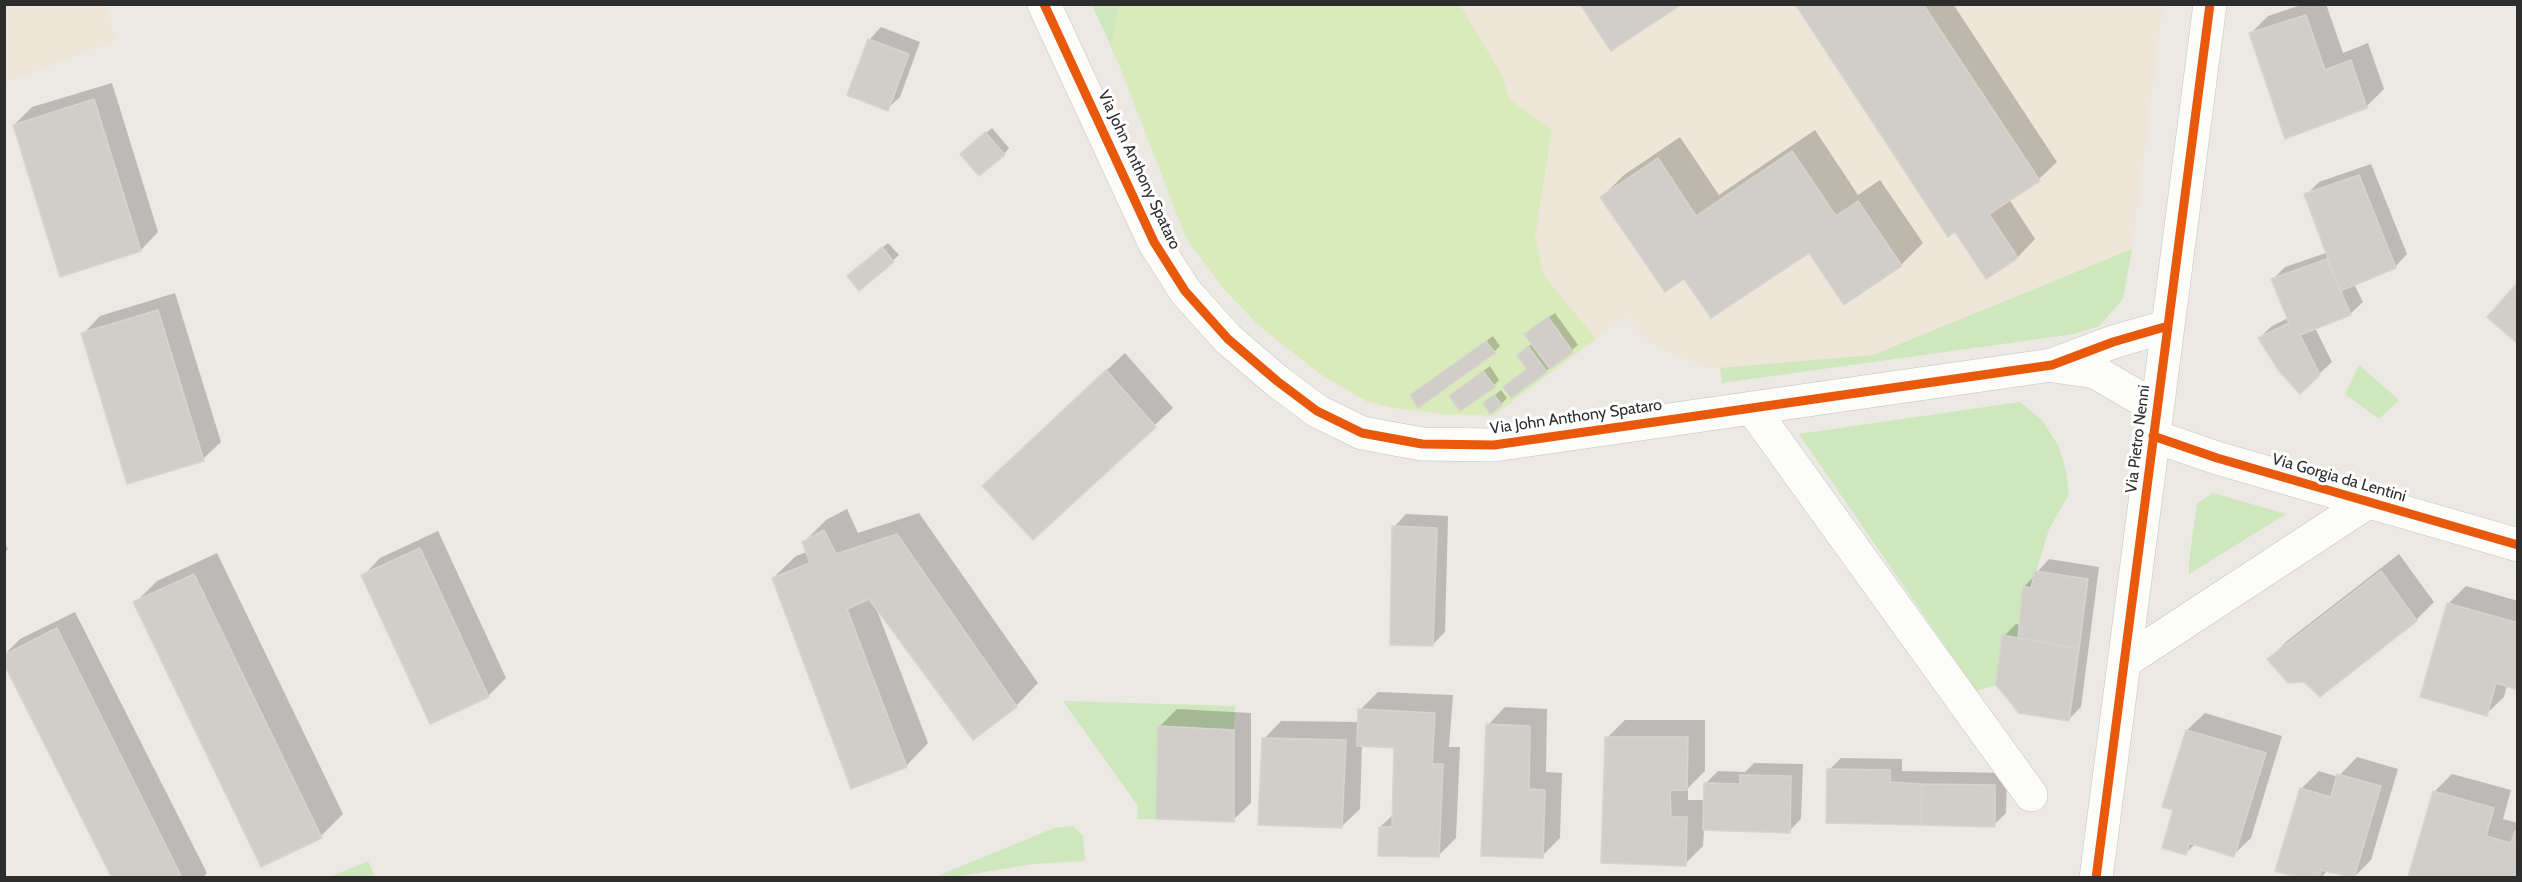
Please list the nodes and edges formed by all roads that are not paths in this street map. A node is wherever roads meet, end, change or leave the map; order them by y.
1 (1044, 4) edge
2 (2210, 4) edge
3 (2168, 327) junction
4 (2052, 365) junction
5 (1752, 408) junction
6 (2155, 422) junction
7 (2368, 502) junction
8 (2517, 545) edge
9 (2124, 662) junction
10 (2031, 795) dead end
11 (2096, 878) edge

1 - 5 street, Via John Anthony Spataro
2 - 3 street, Via Pietro Nenni
3 - 4 street
3 - 6 street, Via Pietro Nenni
4 - 5 street, Via John Anthony Spataro
4 - 6 street, Via Gorgia da Lentini
5 - 10 street
6 - 7 street, Via Gorgia da Lentini
6 - 9 street, Via Pietro Nenni
7 - 8 street, Via Gorgia da Lentini
7 - 9 street
9 - 11 street, Via Pietro Nenni

